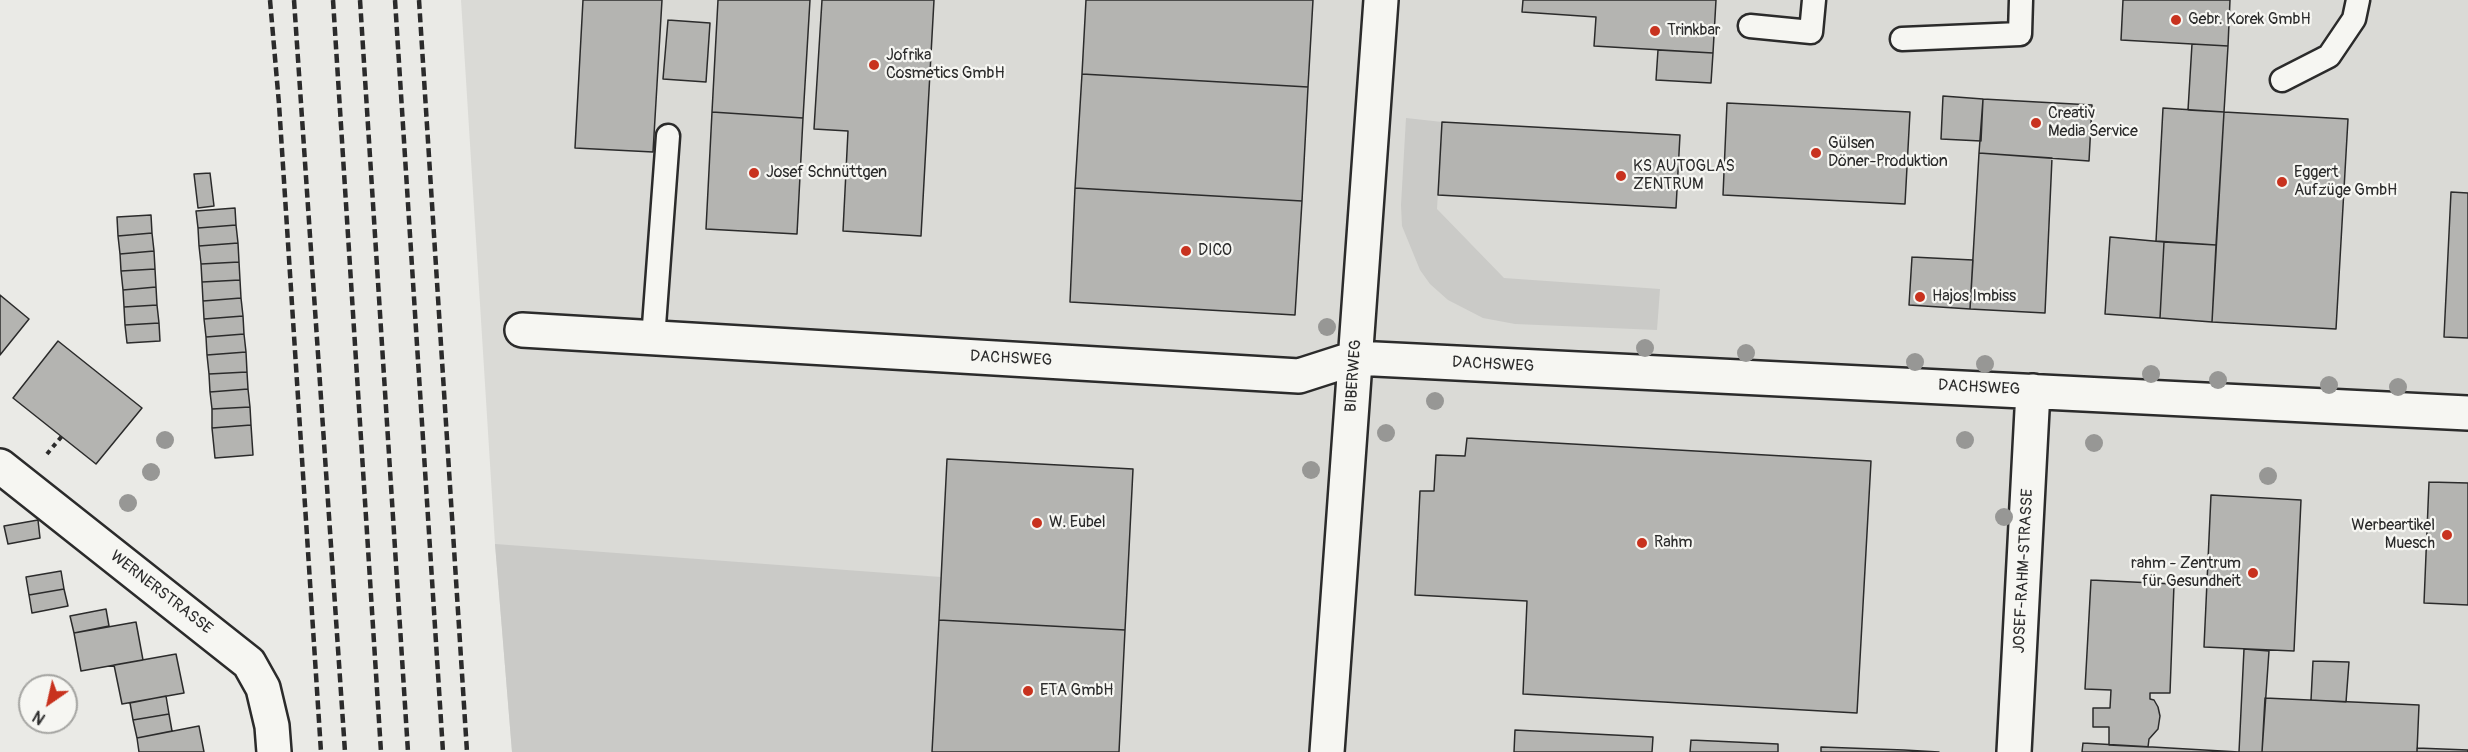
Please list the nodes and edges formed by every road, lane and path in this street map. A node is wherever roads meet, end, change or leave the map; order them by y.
1 (1381, 0) edge
2 (1814, 0) edge
3 (2021, 0) edge
4 (2358, 0) edge
5 (1750, 26) dead end
6 (1902, 39) dead end
7 (2282, 80) dead end
8 (668, 136) dead end
9 (522, 330) dead end
10 (653, 339) junction
11 (1355, 358) junction
12 (2033, 391) junction
13 (2468, 413) edge
14 (0, 466) edge
15 (274, 752) edge
16 (1327, 752) edge
17 (2014, 752) edge

1 - 11 street, BIBERWEG
2 - 5 lane
3 - 6 lane
4 - 7 lane
8 - 10 lane
9 - 10 street, DACHSWEG
10 - 11 street, DACHSWEG
11 - 12 street, DACHSWEG
11 - 16 street, BIBERWEG
12 - 13 street, DACHSWEG
12 - 17 street, JOSEF-RAHM-STRASSE
14 - 15 street, WERNERSTRASSE

